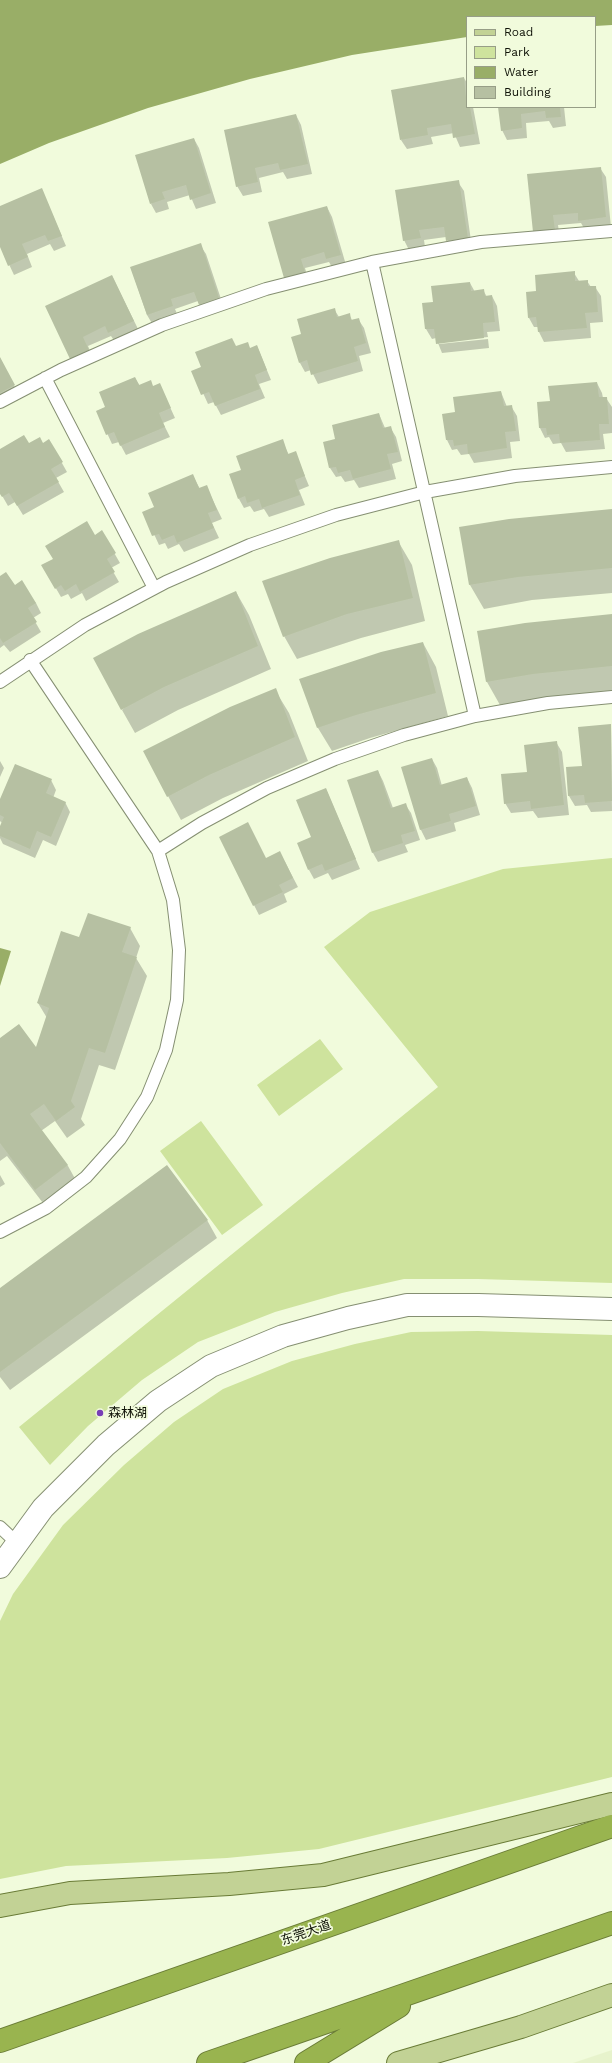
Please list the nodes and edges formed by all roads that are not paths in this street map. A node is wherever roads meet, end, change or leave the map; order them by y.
1 (612, 230) edge
2 (372, 262) junction
3 (46, 378) junction
4 (0, 402) edge
5 (612, 467) edge
6 (425, 492) junction
7 (154, 588) junction
8 (30, 660) junction
9 (0, 682) edge
10 (612, 697) edge
11 (475, 716) junction
12 (158, 851) junction
13 (0, 1232) edge
14 (612, 1309) edge
15 (0, 1527) edge
16 (17, 1543) junction
17 (0, 1567) edge
18 (612, 1804) edge
19 (612, 1826) edge
20 (0, 1906) edge
21 (612, 1923) edge
22 (435, 1984) junction
23 (612, 1995) edge
24 (0, 2041) edge
25 (208, 2063) edge
26 (306, 2063) edge
27 (398, 2063) edge

1 - 2 lane
2 - 3 lane
2 - 6 lane
3 - 4 lane
3 - 7 lane
5 - 6 lane
6 - 7 lane
6 - 11 lane
7 - 8 lane
8 - 9 lane
8 - 12 lane
10 - 11 lane
11 - 12 lane
12 - 13 lane
14 - 16 street
15 - 16 lane
16 - 17 street
18 - 20 main road
19 - 24 highway, 东莞大道
21 - 22 highway
22 - 25 highway
22 - 26 highway
23 - 27 main road

